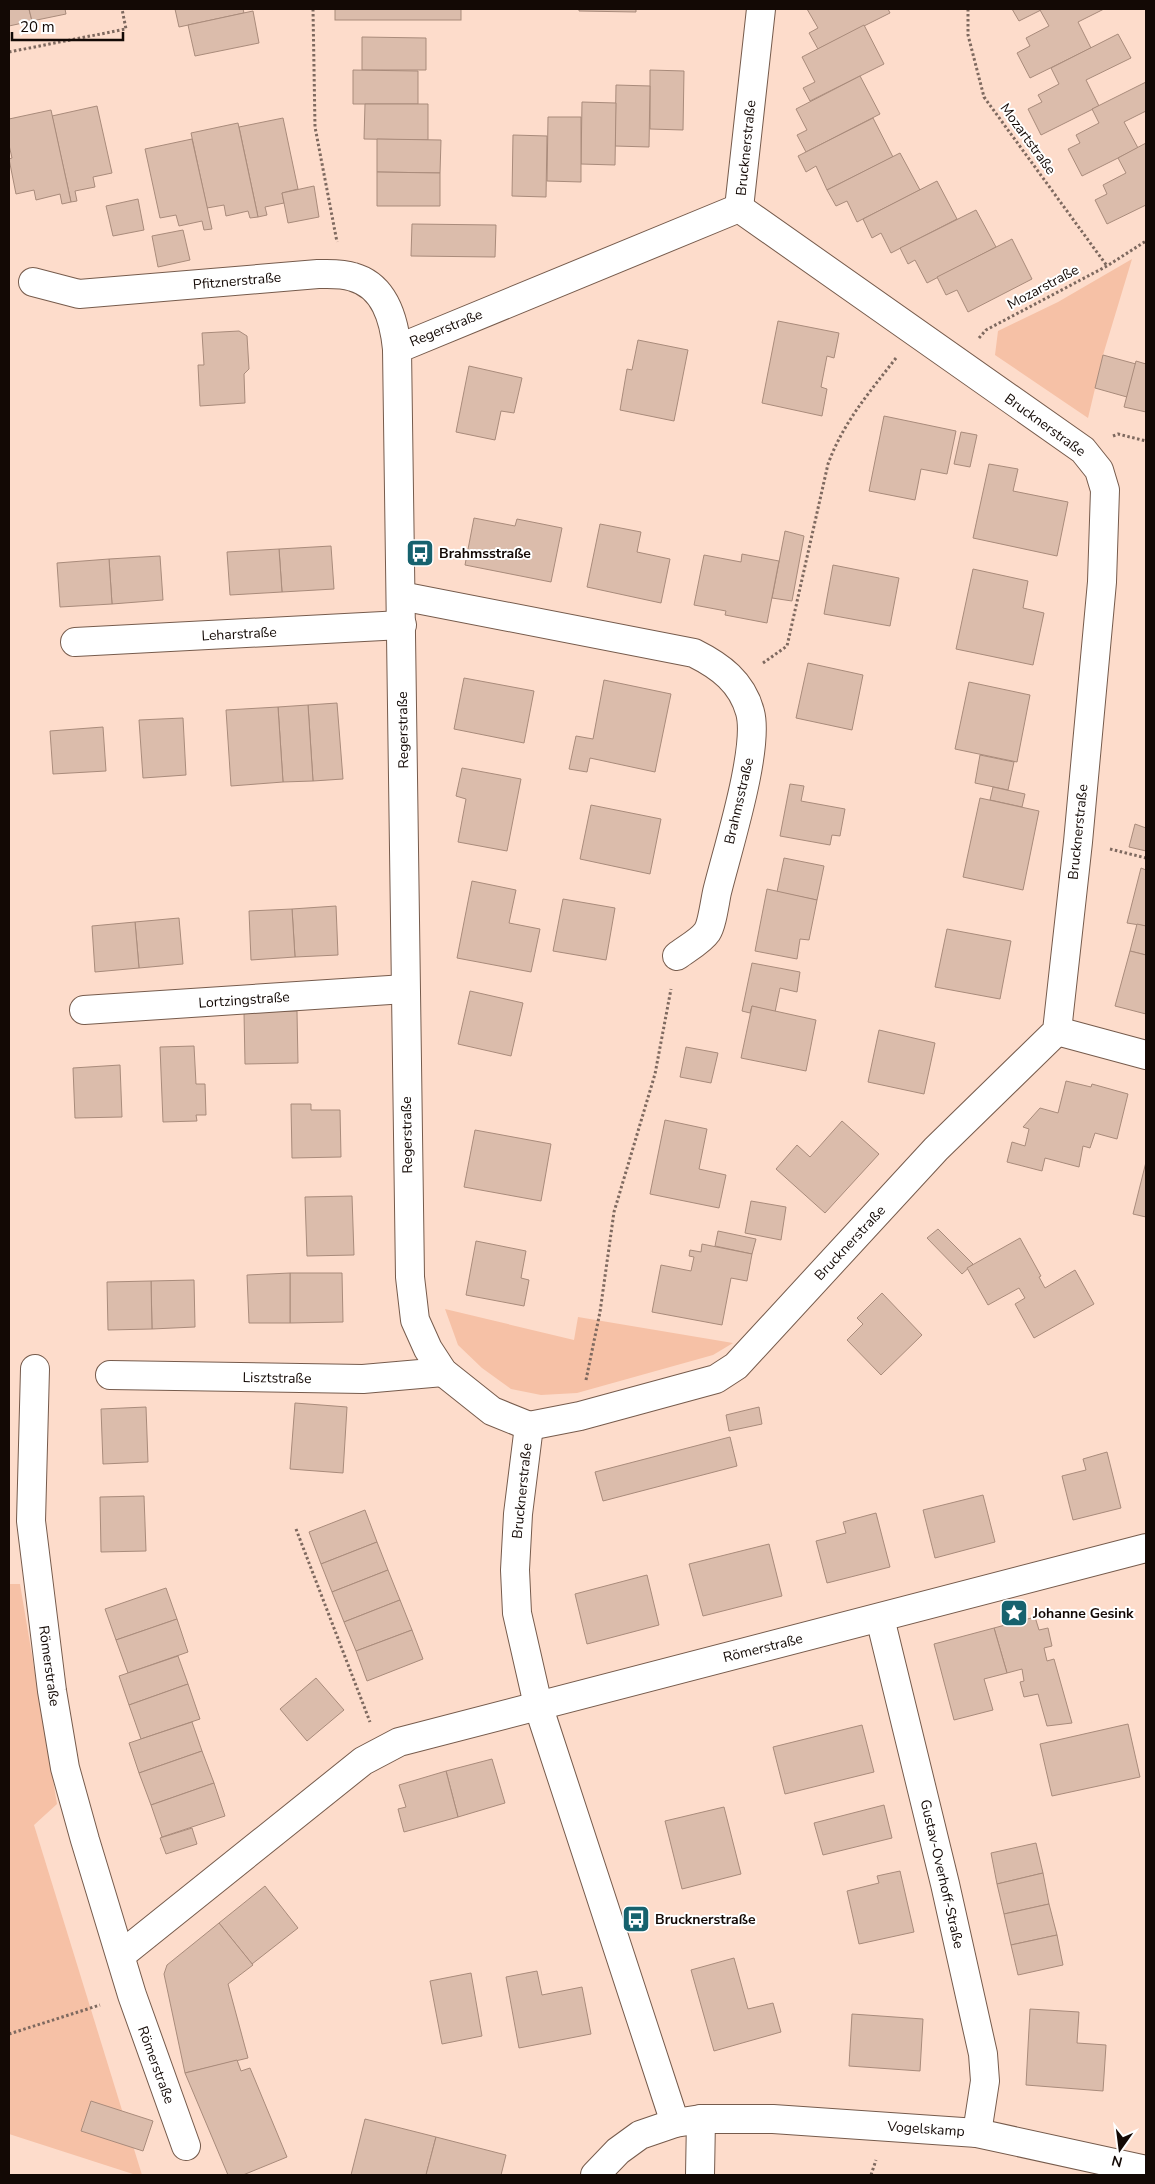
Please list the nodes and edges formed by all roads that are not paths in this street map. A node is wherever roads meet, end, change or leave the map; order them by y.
1 (761, 9) edge
2 (739, 208) junction
3 (33, 282) dead end
4 (396, 349) junction
5 (401, 596) junction
6 (402, 625) junction
7 (76, 642) dead end
8 (677, 956) road end
9 (405, 989) junction
10 (84, 1010) dead end
11 (1057, 1031) junction
12 (1146, 1055) edge
13 (34, 1369) dead end
14 (443, 1372) junction
15 (110, 1376) dead end
16 (529, 1426) junction
17 (1146, 1548) edge
18 (880, 1618) junction
19 (538, 1705) junction
20 (120, 1955) junction
21 (701, 2119) junction
22 (674, 2122) junction
23 (977, 2133) junction
24 (186, 2146) dead end
25 (1146, 2170) edge
26 (595, 2175) edge
27 (700, 2175) edge

1 - 2 street, Brucknerstraße
2 - 4 street, Regerstraße
2 - 11 street, Brucknerstraße
3 - 4 street, Pfitznerstraße
4 - 5 street, Regerstraße
5 - 6 street, Regerstraße
5 - 8 street, Brahmsstraße
6 - 7 street, Leharstraße
6 - 9 street, Regerstraße
9 - 10 street, Lortzingstraße
9 - 14 street, Regerstraße
11 - 12 street
11 - 16 street, Brucknerstraße
13 - 20 street, Römerstraße
14 - 15 street, Lisztstraße
14 - 16 street, Regerstraße
16 - 19 street, Brucknerstraße
17 - 18 street, Römerstraße
18 - 19 street, Römerstraße
18 - 23 street, Gustav-Overhoff-Straße
19 - 20 street, Römerstraße
19 - 22 street, Brucknerstraße
20 - 24 street, Römerstraße
21 - 22 street, Vogelskamp
21 - 23 street, Vogelskamp
21 - 27 street
22 - 26 street, Vogelskamp
23 - 25 street, Vogelskamp

